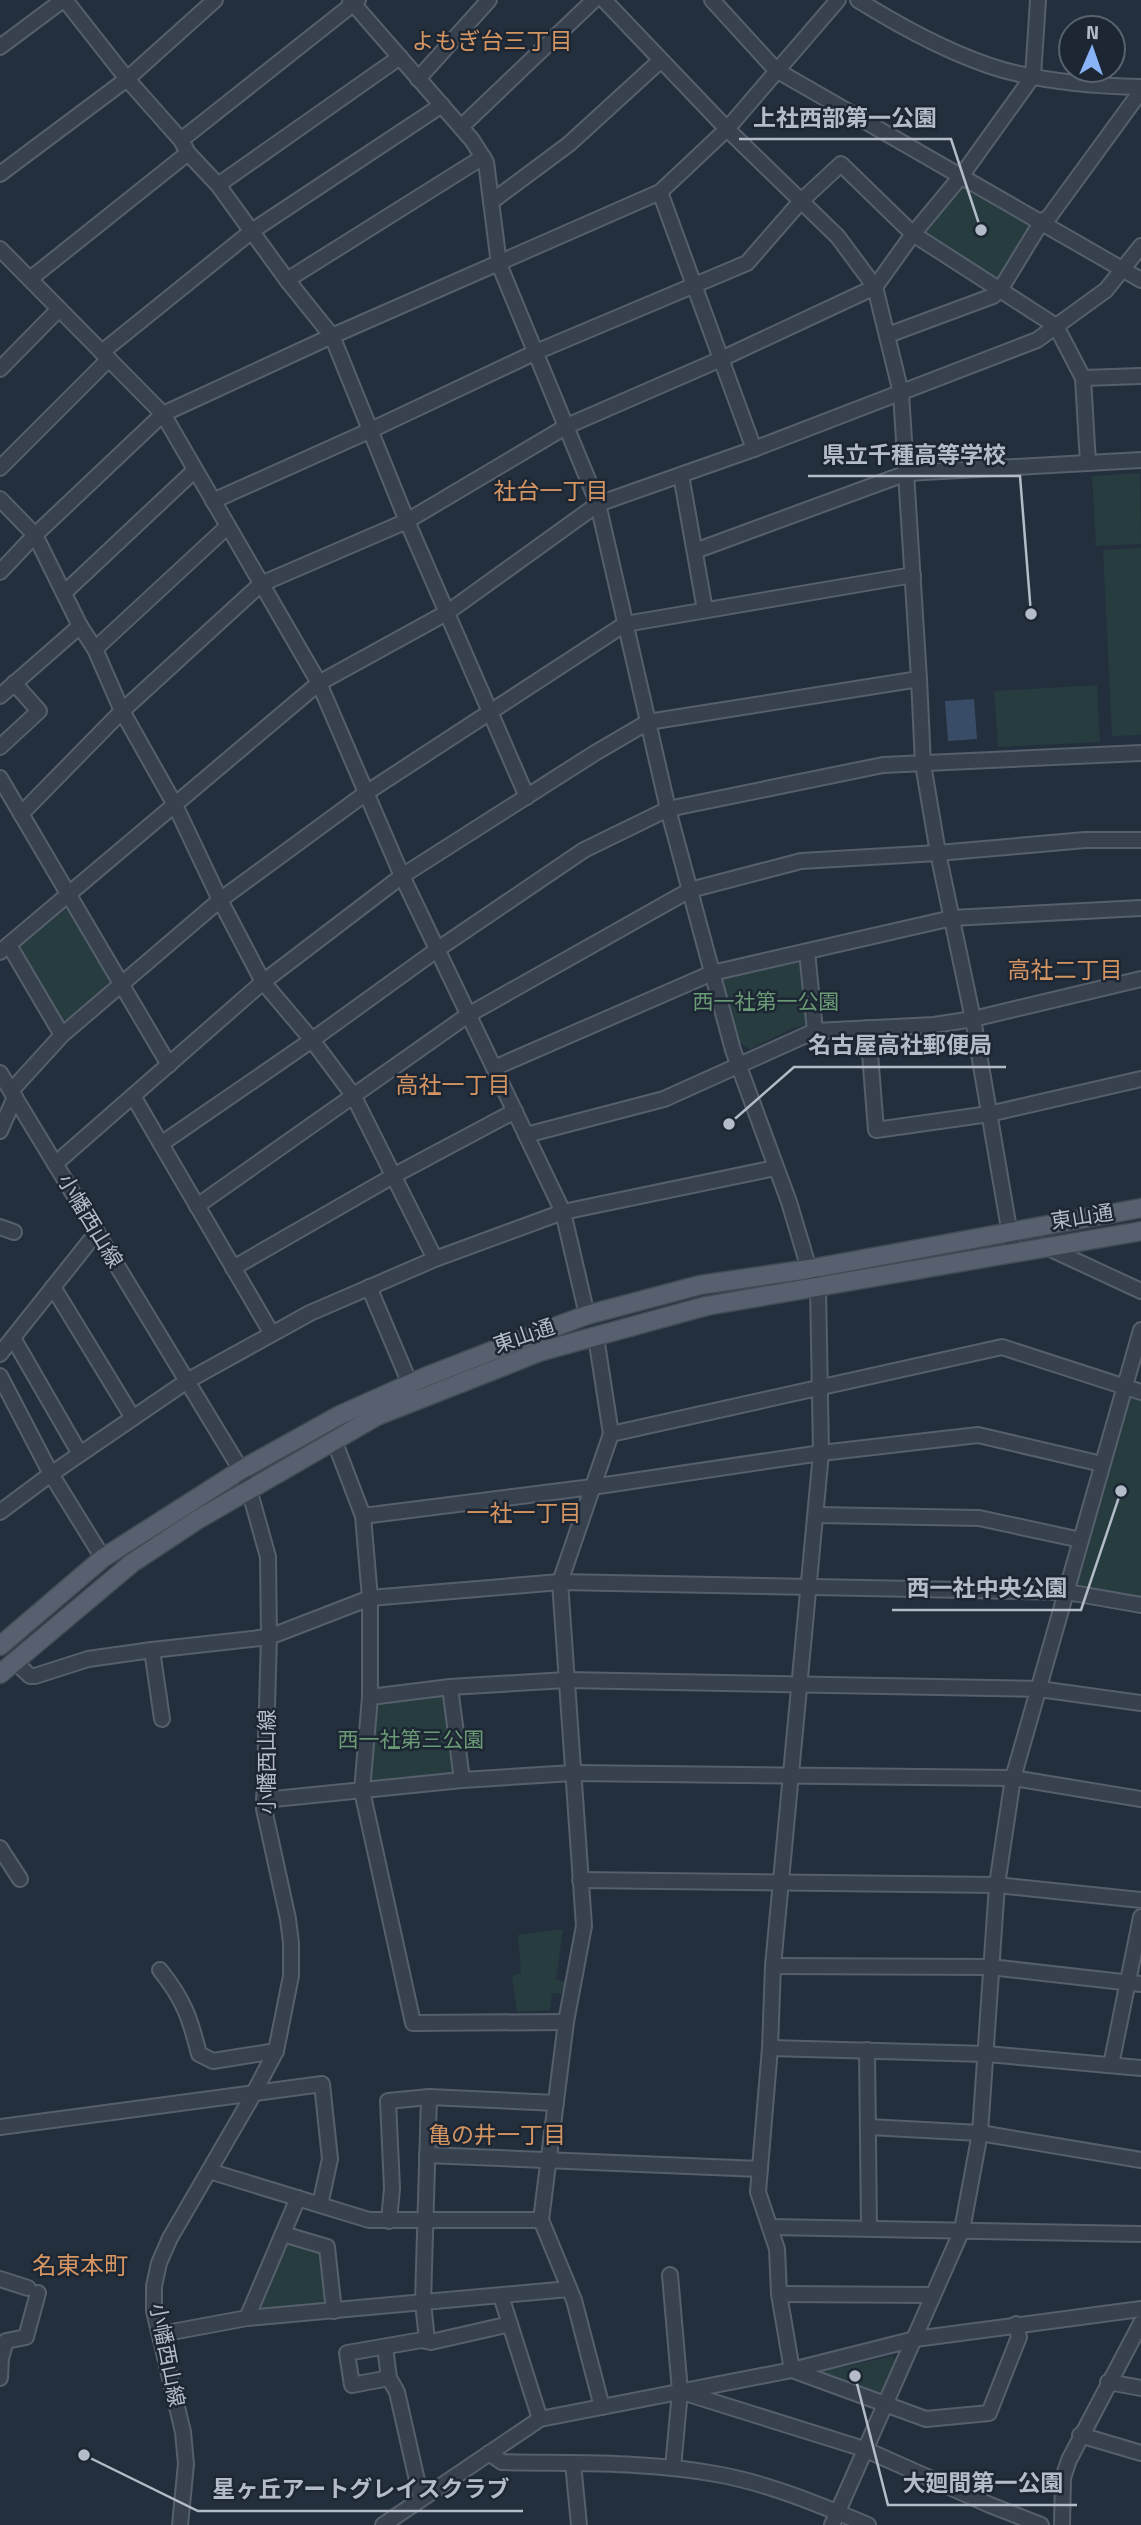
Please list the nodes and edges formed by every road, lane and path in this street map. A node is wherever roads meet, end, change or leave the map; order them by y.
1 (64, 0) edge
2 (215, 0) edge
3 (489, 0) edge
4 (594, 0) edge
5 (604, 0) edge
6 (712, 0) edge
7 (838, 0) edge
8 (858, 0) edge
9 (1038, 0) edge
10 (354, 2) edge
11 (0, 47) edge
12 (400, 57) junction
13 (661, 61) junction
14 (776, 69) junction
15 (1033, 76) junction
16 (127, 79) junction
17 (418, 79) junction
18 (1141, 89) edge
19 (442, 105) junction
20 (461, 127) junction
21 (727, 129) junction
22 (185, 147) junction
23 (483, 157) junction
24 (0, 174) edge
25 (962, 175) junction
26 (218, 185) junction
27 (660, 192) junction
28 (801, 201) junction
29 (491, 202) junction
30 (1042, 221) junction
31 (252, 232) junction
32 (913, 234) junction
33 (1141, 246) edge
34 (3, 259) edge
35 (499, 264) junction
36 (1123, 269) junction
37 (30, 279) junction
38 (287, 280) junction
39 (1141, 280) edge
40 (696, 286) junction
41 (875, 287) junction
42 (1000, 290) junction
43 (59, 309) junction
44 (1056, 326) junction
45 (888, 335) junction
46 (332, 336) junction
47 (536, 352) junction
48 (105, 356) junction
49 (721, 359) junction
50 (0, 369) edge
51 (1141, 376) edge
52 (1083, 379) junction
53 (901, 393) junction
54 (163, 414) junction
55 (567, 426) junction
56 (371, 430) junction
57 (754, 449) junction
58 (1141, 460) edge
59 (1088, 463) junction
60 (0, 468) edge
61 (195, 470) junction
62 (907, 473) junction
63 (681, 475) junction
64 (0, 499) edge
65 (213, 501) junction
66 (598, 504) junction
67 (407, 521) junction
68 (228, 526) junction
69 (35, 535) junction
70 (695, 551) junction
71 (0, 572) edge
72 (913, 575) junction
73 (261, 584) junction
74 (64, 593) junction
75 (705, 610) junction
76 (448, 612) junction
77 (625, 624) junction
78 (80, 626) junction
79 (96, 649) junction
80 (919, 679) junction
81 (319, 682) junction
82 (14, 683) junction
83 (0, 696) edge
84 (122, 711) junction
85 (490, 712) junction
86 (648, 722) junction
87 (0, 747) edge
88 (1141, 753) edge
89 (923, 764) junction
90 (0, 778) edge
91 (366, 793) junction
92 (527, 797) junction
93 (175, 805) junction
94 (668, 809) junction
95 (21, 814) junction
96 (1141, 840) edge
97 (938, 853) junction
98 (402, 876) junction
99 (690, 890) junction
100 (69, 894) junction
101 (220, 900) junction
102 (1141, 908) edge
103 (952, 918) junction
104 (4, 949) edge
105 (438, 949) junction
106 (807, 952) junction
107 (712, 974) junction
108 (1141, 979) edge
109 (263, 982) junction
110 (121, 984) junction
111 (468, 1015) junction
112 (974, 1019) junction
113 (868, 1028) junction
114 (815, 1031) junction
115 (62, 1035) junction
116 (312, 1040) junction
117 (169, 1065) junction
118 (738, 1066) junction
119 (494, 1068) junction
120 (0, 1073) edge
121 (1141, 1079) edge
122 (13, 1094) junction
123 (353, 1095) junction
124 (133, 1096) junction
125 (515, 1111) junction
126 (989, 1114) junction
127 (0, 1131) edge
128 (526, 1135) junction
129 (161, 1144) junction
130 (55, 1164) junction
131 (775, 1168) junction
132 (393, 1175) junction
133 (197, 1206) junction
134 (1141, 1208) edge
135 (564, 1212) junction
136 (1009, 1231) junction
137 (1141, 1231) edge
138 (97, 1232) junction
139 (1044, 1246) junction
140 (1013, 1252) junction
141 (435, 1259) junction
142 (233, 1268) junction
143 (809, 1269) junction
144 (53, 1287) junction
145 (369, 1287) junction
146 (818, 1287) junction
147 (1141, 1292) edge
148 (587, 1315) junction
149 (1141, 1330) edge
150 (272, 1334) junction
151 (596, 1337) junction
152 (13, 1338) junction
153 (0, 1354) edge
154 (0, 1376) edge
155 (187, 1381) junction
156 (410, 1384) junction
157 (1124, 1385) junction
158 (819, 1388) junction
159 (1141, 1392) edge
160 (133, 1418) junction
161 (611, 1434) junction
162 (334, 1440) junction
163 (821, 1453) junction
164 (80, 1454) junction
165 (1102, 1464) junction
166 (241, 1470) junction
167 (51, 1474) junction
168 (592, 1488) junction
169 (249, 1489) junction
170 (0, 1512) edge
171 (816, 1515) junction
172 (363, 1516) junction
173 (1081, 1540) junction
174 (103, 1558) junction
175 (560, 1582) junction
176 (810, 1586) junction
177 (1067, 1592) junction
178 (370, 1598) junction
179 (1141, 1605) edge
180 (270, 1637) junction
181 (0, 1646) edge
182 (152, 1650) junction
183 (14, 1661) junction
184 (0, 1674) edge
185 (566, 1680) junction
186 (798, 1685) junction
187 (450, 1687) junction
188 (1039, 1689) junction
189 (370, 1697) junction
190 (1141, 1703) edge
191 (162, 1719) dead end
192 (573, 1773) junction
193 (791, 1775) junction
194 (1013, 1778) junction
195 (462, 1780) junction
196 (362, 1791) junction
197 (1141, 1799) edge
198 (264, 1800) junction
199 (0, 1848) edge
200 (20, 1879) dead end
201 (580, 1880) junction
202 (781, 1881) junction
203 (997, 1885) junction
204 (1141, 1900) edge
205 (1141, 1917) edge
206 (773, 1965) junction
207 (990, 1967) junction
208 (160, 1970) dead end
209 (1134, 1984) edge
210 (566, 2022) junction
211 (770, 2048) junction
212 (867, 2050) junction
213 (276, 2051) junction
214 (987, 2053) junction
215 (1111, 2065) junction
216 (1141, 2067) edge
217 (253, 2094) junction
218 (429, 2097) junction
219 (556, 2103) junction
220 (0, 2127) edge
221 (869, 2127) junction
222 (980, 2133) junction
223 (427, 2155) junction
224 (549, 2160) junction
225 (1141, 2161) edge
226 (760, 2169) junction
227 (209, 2171) junction
228 (298, 2198) junction
229 (320, 2205) junction
230 (541, 2220) junction
231 (389, 2221) junction
232 (424, 2221) junction
233 (770, 2227) junction
234 (869, 2227) junction
235 (962, 2230) junction
236 (283, 2234) junction
237 (1141, 2234) edge
238 (670, 2275) dead end
239 (0, 2279) edge
240 (569, 2289) junction
241 (779, 2294) junction
242 (932, 2295) junction
243 (501, 2296) junction
244 (423, 2302) junction
245 (1141, 2309) edge
246 (334, 2311) junction
247 (247, 2318) junction
248 (1141, 2323) edge
249 (510, 2324) junction
250 (1016, 2324) junction
251 (161, 2334) junction
252 (915, 2339) junction
253 (427, 2341) junction
254 (385, 2347) junction
255 (792, 2370) junction
256 (0, 2378) edge
257 (389, 2378) junction
258 (1108, 2382) junction
259 (1141, 2388) edge
260 (680, 2391) junction
261 (884, 2403) junction
262 (602, 2407) junction
263 (540, 2419) junction
264 (1080, 2435) junction
265 (864, 2449) junction
266 (489, 2453) junction
267 (1141, 2453) edge
268 (573, 2463) junction
269 (673, 2468) junction
270 (421, 2498) junction
271 (834, 2519) edge
272 (180, 2525) edge
273 (383, 2525) edge
274 (579, 2525) edge
275 (868, 2525) edge
276 (1041, 2525) edge
277 (1062, 2525) edge

1 - 11 street
1 - 16 street
2 - 16 street
3 - 17 street
4 - 20 street
5 - 13 street
6 - 14 street
7 - 14 street
8 - 15 street
9 - 15 street
10 - 12 street
10 - 22 street
12 - 17 street
12 - 26 street
13 - 21 street
13 - 29 street
14 - 21 street
14 - 25 street
15 - 18 street
15 - 25 street
16 - 22 street
16 - 24 street
17 - 19 street
18 - 30 street
19 - 20 street
19 - 31 street
20 - 23 street
21 - 27 street
21 - 28 street
22 - 26 street
22 - 37 street
23 - 29 street
23 - 38 street
25 - 30 street
25 - 32 street
26 - 31 street
27 - 35 street
27 - 40 street
28 - 32 street
28 - 40 street
28 - 41 street
29 - 35 street
30 - 36 street
30 - 42 street
31 - 38 street
31 - 48 street
32 - 41 street
32 - 42 street
33 - 36 street
34 - 37 street
35 - 46 street
35 - 47 street
36 - 39 street
36 - 44 street
37 - 43 street
38 - 46 street
40 - 47 street
40 - 49 street
41 - 45 street
41 - 49 street
42 - 44 street
42 - 45 street
43 - 48 street
43 - 50 street
44 - 52 street
44 - 53 street
45 - 53 street
46 - 54 street
46 - 56 street
47 - 55 street
47 - 56 street
48 - 54 street
48 - 60 street
49 - 55 street
49 - 57 street
51 - 52 street
52 - 59 street
53 - 57 street
53 - 62 street
54 - 61 street
54 - 69 street
55 - 66 street
55 - 67 street
56 - 65 street
56 - 67 street
57 - 63 street
58 - 59 street
59 - 62 street
61 - 65 street
61 - 74 street
62 - 70 street
62 - 72 street
63 - 66 street
63 - 70 street
64 - 69 street
65 - 68 street
66 - 76 street
66 - 77 street
67 - 73 street
67 - 76 street
68 - 73 street
68 - 79 street
69 - 71 street
69 - 74 street
70 - 75 street
72 - 75 street
72 - 80 street
73 - 81 street
73 - 84 street
74 - 78 street
75 - 77 street
76 - 81 street
76 - 85 street
77 - 85 street
77 - 86 street
78 - 79 street
78 - 82 street
79 - 84 street
80 - 86 street
80 - 89 street
81 - 91 street
81 - 93 street
82 - 83 street
82 - 87 street
84 - 93 street
84 - 95 street
85 - 91 street
85 - 92 street
86 - 92 street
86 - 94 street
88 - 89 street
89 - 94 street
89 - 97 street
90 - 95 street
91 - 98 street
91 - 101 street
92 - 98 street
93 - 100 street
93 - 101 street
94 - 99 street
94 - 105 street
95 - 100 street
96 - 97 street
97 - 99 street
97 - 103 street
98 - 105 street
98 - 109 street
99 - 107 street
99 - 111 street
100 - 104 street
100 - 110 street
101 - 109 street
101 - 110 street
102 - 103 street
103 - 106 street
103 - 112 street
104 - 115 street
105 - 111 street
105 - 116 street
106 - 107 street
106 - 114 street
107 - 118 street
107 - 119 street
108 - 112 street
109 - 116 street
109 - 117 street
110 - 115 street
110 - 117 street
111 - 119 street
111 - 123 street
112 - 113 street
112 - 126 street
113 - 114 street
113 - 126 street
114 - 118 street
115 - 122 street
116 - 123 street
116 - 129 street
117 - 124 street
118 - 128 street
118 - 131 street
119 - 125 street
120 - 122 street, 小幡西山線
121 - 126 street
122 - 127 street
122 - 130 street, 小幡西山線
123 - 132 street
123 - 133 street
124 - 129 street
124 - 130 street
125 - 128 street
125 - 132 street
126 - 136 street
128 - 135 street
129 - 133 street
130 - 138 street, 小幡西山線
131 - 135 street
131 - 143 street
132 - 141 street
132 - 142 street
133 - 142 street
134 - 136 main road, 東山通
135 - 141 street
135 - 148 street
136 - 140 street
136 - 143 main road, 東山通
137 - 139 main road, 東山通
138 - 144 street
138 - 155 street, 小幡西山線
139 - 140 main road, 東山通
139 - 147 street
140 - 146 main road, 東山通
141 - 145 street
142 - 150 street
143 - 146 street
143 - 148 main road, 東山通
144 - 152 street
144 - 160 street
145 - 150 street
145 - 156 street
146 - 151 main road, 東山通
146 - 158 street
148 - 156 main road, 東山通
149 - 157 street
150 - 155 street
151 - 161 street
151 - 162 main road, 東山通
152 - 153 street
152 - 164 street
154 - 167 street
155 - 160 street
155 - 166 street, 小幡西山線
156 - 166 main road, 東山通
157 - 158 street
157 - 159 street
157 - 165 street
158 - 161 street
158 - 163 street
160 - 164 street
161 - 168 street
162 - 169 main road, 東山通
162 - 172 street
163 - 165 street
163 - 168 street
163 - 171 street
164 - 167 street
165 - 173 street
166 - 169 street, 小幡西山線
166 - 174 main road, 東山通
167 - 170 street
167 - 174 street
168 - 172 street
168 - 175 street
169 - 180 street, 小幡西山線
169 - 183 main road, 東山通
171 - 173 street
171 - 176 street
172 - 178 street
173 - 177 street
174 - 181 main road, 東山通
175 - 176 street
175 - 178 street
175 - 185 street
176 - 177 street
176 - 186 street
177 - 179 street
177 - 188 street
178 - 180 street
178 - 189 street
180 - 182 street
180 - 198 street, 小幡西山線
182 - 183 street
182 - 191 street
183 - 184 main road, 東山通
185 - 186 street
185 - 187 street
185 - 192 street
186 - 188 street
186 - 193 street
187 - 189 street
187 - 195 street
188 - 190 street
188 - 194 street
189 - 196 street
192 - 193 street
192 - 195 street
192 - 201 street
193 - 194 street
193 - 202 street
194 - 197 street
194 - 203 street
195 - 196 street
196 - 198 street
196 - 210 street
198 - 213 street, 小幡西山線
199 - 200 street
201 - 202 street
201 - 210 street
202 - 203 street
202 - 206 street
203 - 204 street
203 - 207 street
205 - 209 street
206 - 207 street
206 - 211 street
207 - 209 street
207 - 214 street
208 - 213 street
209 - 215 street
210 - 219 street
211 - 212 street
211 - 226 street
212 - 214 street
212 - 221 street
213 - 217 street, 小幡西山線
214 - 215 street
214 - 222 street
215 - 216 street
217 - 220 street
217 - 227 street, 小幡西山線
217 - 229 street
218 - 219 street
218 - 223 street
218 - 231 street
219 - 224 street
221 - 222 street
221 - 234 street
222 - 225 street
222 - 235 street
223 - 224 street
223 - 232 street
224 - 226 street
224 - 230 street
226 - 233 street
227 - 228 street
227 - 251 street, 小幡西山線
228 - 229 street
228 - 236 street
229 - 231 street
230 - 232 street
230 - 240 street
231 - 232 street
232 - 244 street
233 - 234 street
233 - 241 street
234 - 235 street
235 - 237 street
235 - 242 street
236 - 246 street
236 - 247 street
238 - 260 street
239 - 256 street
240 - 243 street
240 - 262 street
241 - 242 street
241 - 255 street
242 - 252 street
243 - 244 street
243 - 249 street
244 - 246 street
244 - 253 street
245 - 250 street
246 - 247 street
247 - 251 street
248 - 258 street
249 - 253 street
249 - 263 street
250 - 252 street
250 - 261 street
251 - 272 street, 小幡西山線
252 - 255 street
252 - 261 street
253 - 254 street
254 - 257 street
254 - 257 street
255 - 260 street
255 - 261 street
257 - 270 street
258 - 259 street
258 - 264 street
260 - 262 street
260 - 265 street
260 - 269 street
261 - 265 street
262 - 263 street
263 - 266 street
264 - 267 street
264 - 277 street
265 - 271 street
265 - 276 street
266 - 268 street
266 - 270 street
268 - 269 street
268 - 274 street
269 - 271 street
270 - 273 street
271 - 275 street

